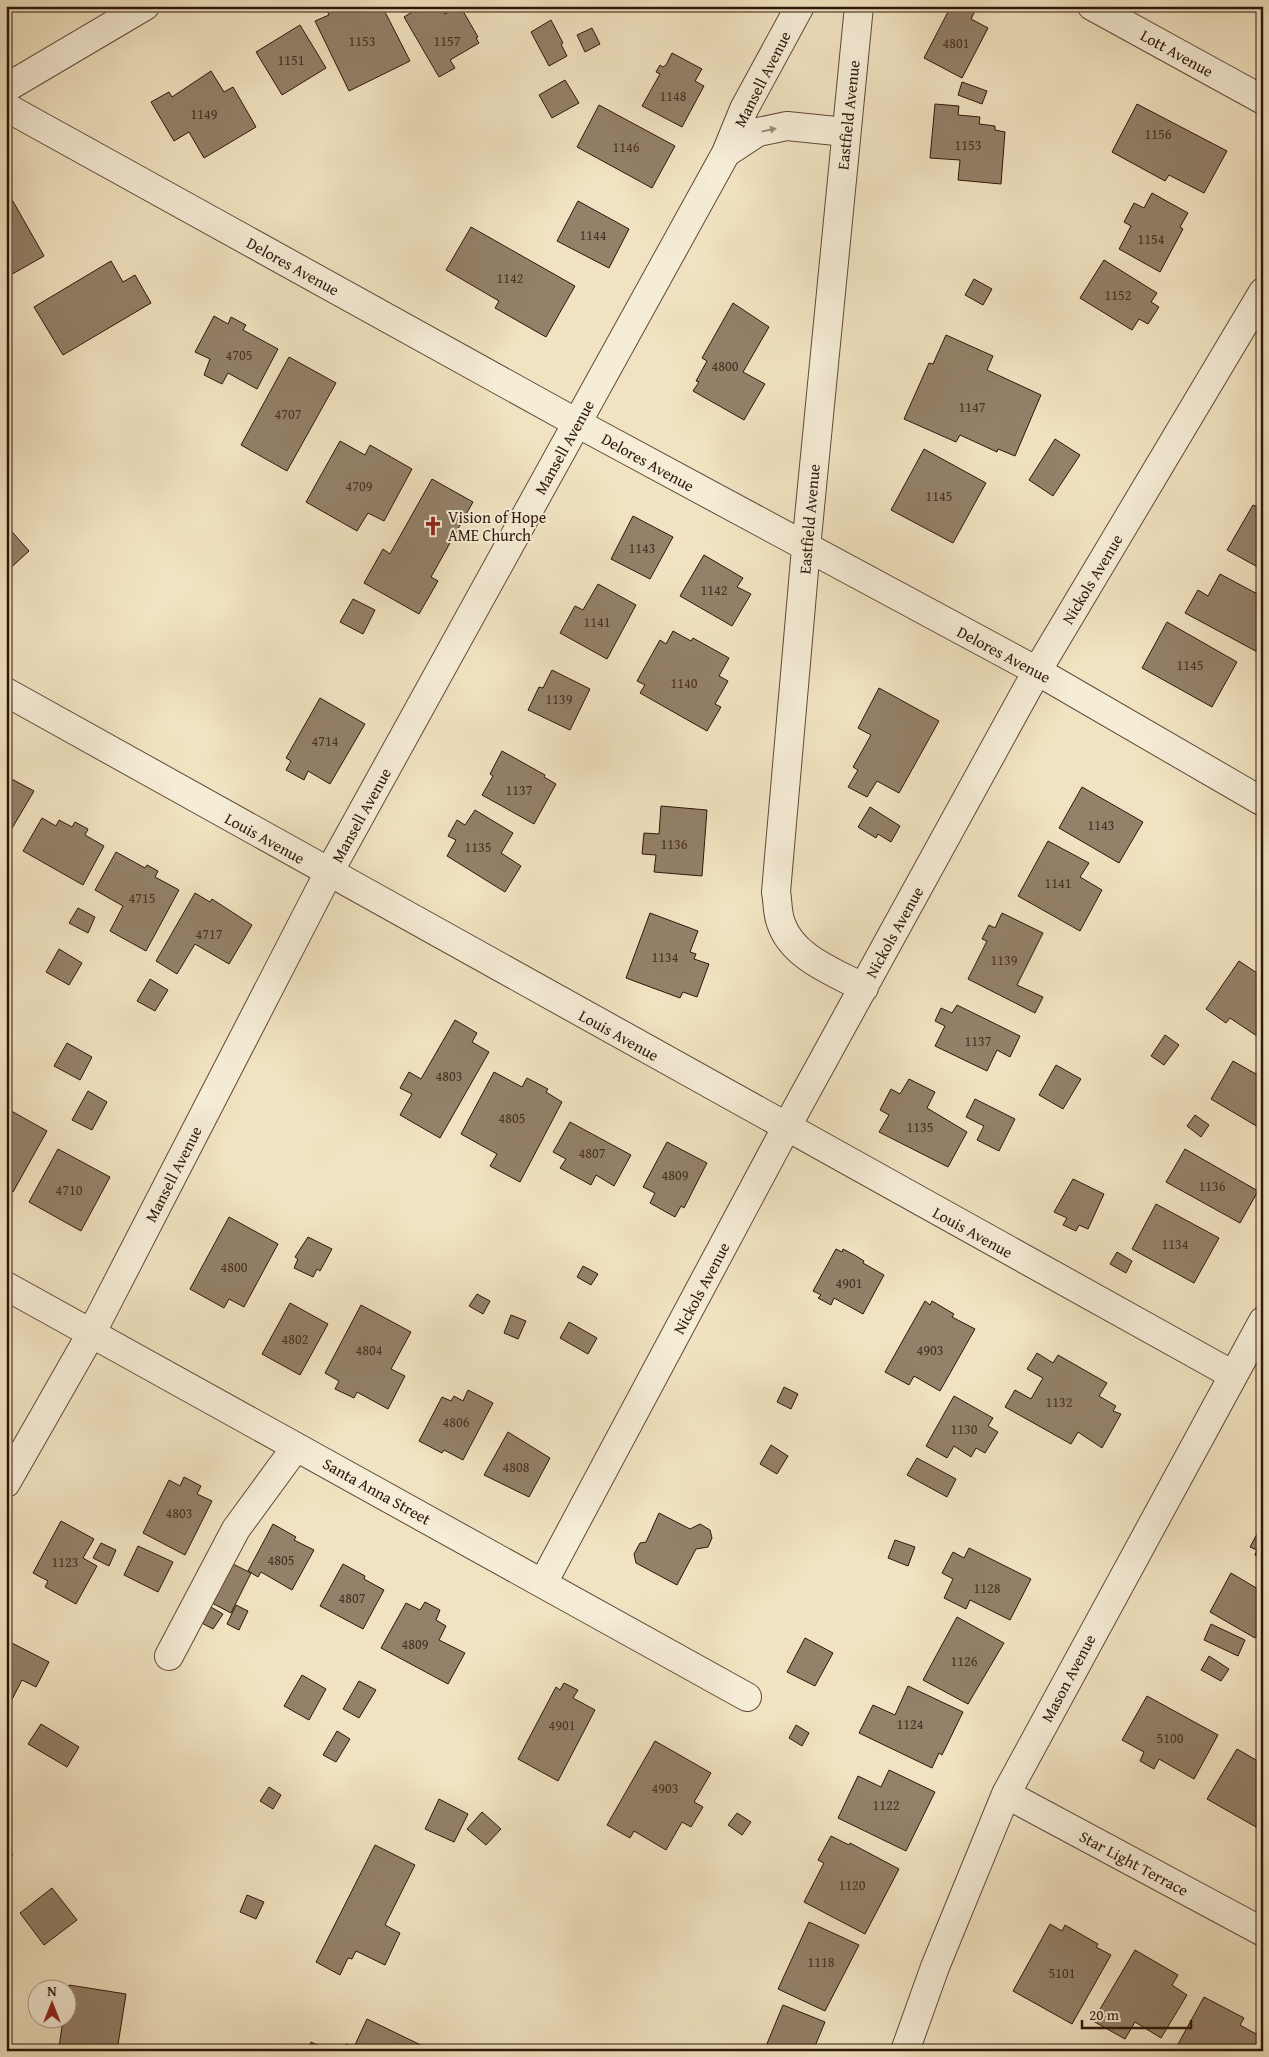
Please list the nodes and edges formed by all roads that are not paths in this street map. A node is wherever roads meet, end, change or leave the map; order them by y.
1 (145, 6) edge
2 (800, 6) edge
3 (859, 6) edge
4 (1092, 6) edge
5 (6, 88) edge
6 (1263, 100) edge
7 (6, 107) edge
8 (846, 132) junction
9 (726, 153) junction
10 (1263, 292) edge
11 (577, 423) junction
12 (806, 548) junction
13 (1037, 672) junction
14 (6, 692) edge
15 (1263, 802) edge
16 (328, 874) junction
17 (864, 988) junction
18 (786, 1128) junction
19 (6, 1286) edge
20 (1263, 1321) edge
21 (91, 1334) junction
22 (1233, 1375) junction
23 (296, 1447) junction
24 (6, 1483) edge
25 (543, 1583) junction
26 (168, 1656) dead end
27 (747, 1697) dead end
28 (1006, 1794) junction
29 (1263, 1932) edge
30 (905, 2051) edge

1 - 5 street
2 - 9 street, Mansell Avenue
3 - 8 street, Eastfield Avenue
4 - 6 street, Lott Avenue
7 - 11 street, Delores Avenue
9 -> 8 street, Mansell Avenue
8 - 12 street, Eastfield Avenue
9 - 11 street, Mansell Avenue
10 - 13 street, Nickols Avenue
11 - 12 street, Delores Avenue
11 - 16 street, Mansell Avenue
12 - 13 street, Delores Avenue
12 - 17 street, Eastfield Avenue
13 - 15 street, Delores Avenue
13 - 17 street, Nickols Avenue
14 - 16 street, Louis Avenue
16 - 18 street, Louis Avenue
16 - 21 street, Mansell Avenue
17 - 18 street, Nickols Avenue
18 - 22 street, Louis Avenue
18 - 25 street, Nickols Avenue
19 - 21 street, Santa Anna Street
20 - 22 street, Mason Avenue
21 - 23 street, Santa Anna Street
21 - 24 street, Mansell Avenue
22 - 28 street, Mason Avenue
23 - 25 street, Santa Anna Street
23 - 26 street
25 - 27 street, Santa Anna Street
28 - 29 street, Star Light Terrace
28 - 30 street, Mason Avenue

